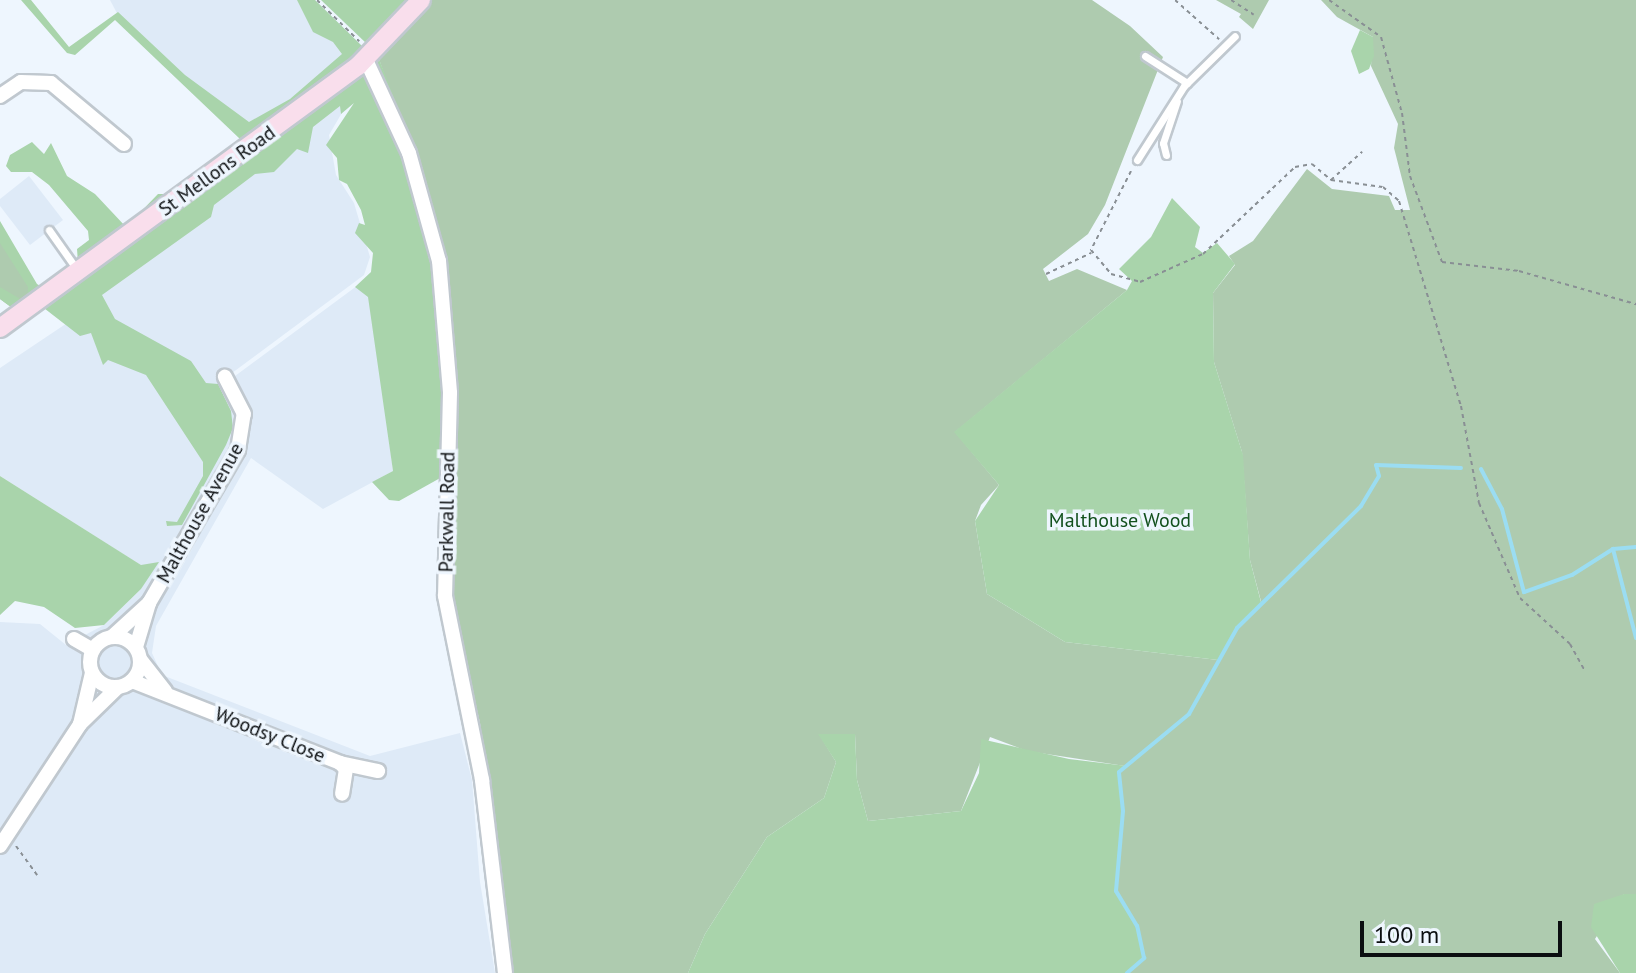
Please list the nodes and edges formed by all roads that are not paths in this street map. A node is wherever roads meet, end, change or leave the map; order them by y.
1 (421, 0) edge
2 (1235, 36) dead end
3 (365, 52) junction
4 (1145, 56) dead end
5 (1187, 83) junction
6 (1180, 92) junction
7 (0, 96) edge
8 (124, 144) dead end
9 (1166, 155) dead end
10 (1137, 160) road end
11 (49, 230) dead end
12 (65, 233) dead end
13 (56, 239) junction
14 (80, 273) junction
15 (0, 328) edge
16 (225, 377) dead end
17 (149, 603) junction
18 (113, 636) junction
19 (74, 639) dead end
20 (93, 650) junction
21 (138, 653) junction
22 (92, 673) junction
23 (132, 681) junction
24 (118, 687) junction
25 (165, 691) junction
26 (80, 724) junction
27 (340, 763) junction
28 (378, 771) dead end
29 (342, 794) dead end
30 (3, 841) edge
31 (505, 973) edge

1 - 3 main road, St Mellons Road
2 - 5 lane
3 - 14 main road, St Mellons Road
3 - 31 street, Parkwall Road
4 - 5 lane
5 - 6 lane
6 - 9 lane
6 - 10 lane
7 - 8 street
11 - 13 lane
12 - 13 lane
13 - 14 lane
14 - 15 main road, St Mellons Road
16 - 17 street, Malthouse Avenue
17 - 18 street, Malthouse Avenue
17 - 21 street, Malthouse Avenue
18 - 20 street
18 - 21 street
19 - 20 street
20 - 22 street
21 - 23 street
21 - 25 street, Woodsy Close
22 - 24 street
22 - 26 street
23 - 24 street
23 - 25 street, Woodsy Close
24 - 26 street
25 - 27 street, Woodsy Close
26 - 30 street
27 - 28 street, Woodsy Close
27 - 29 street

